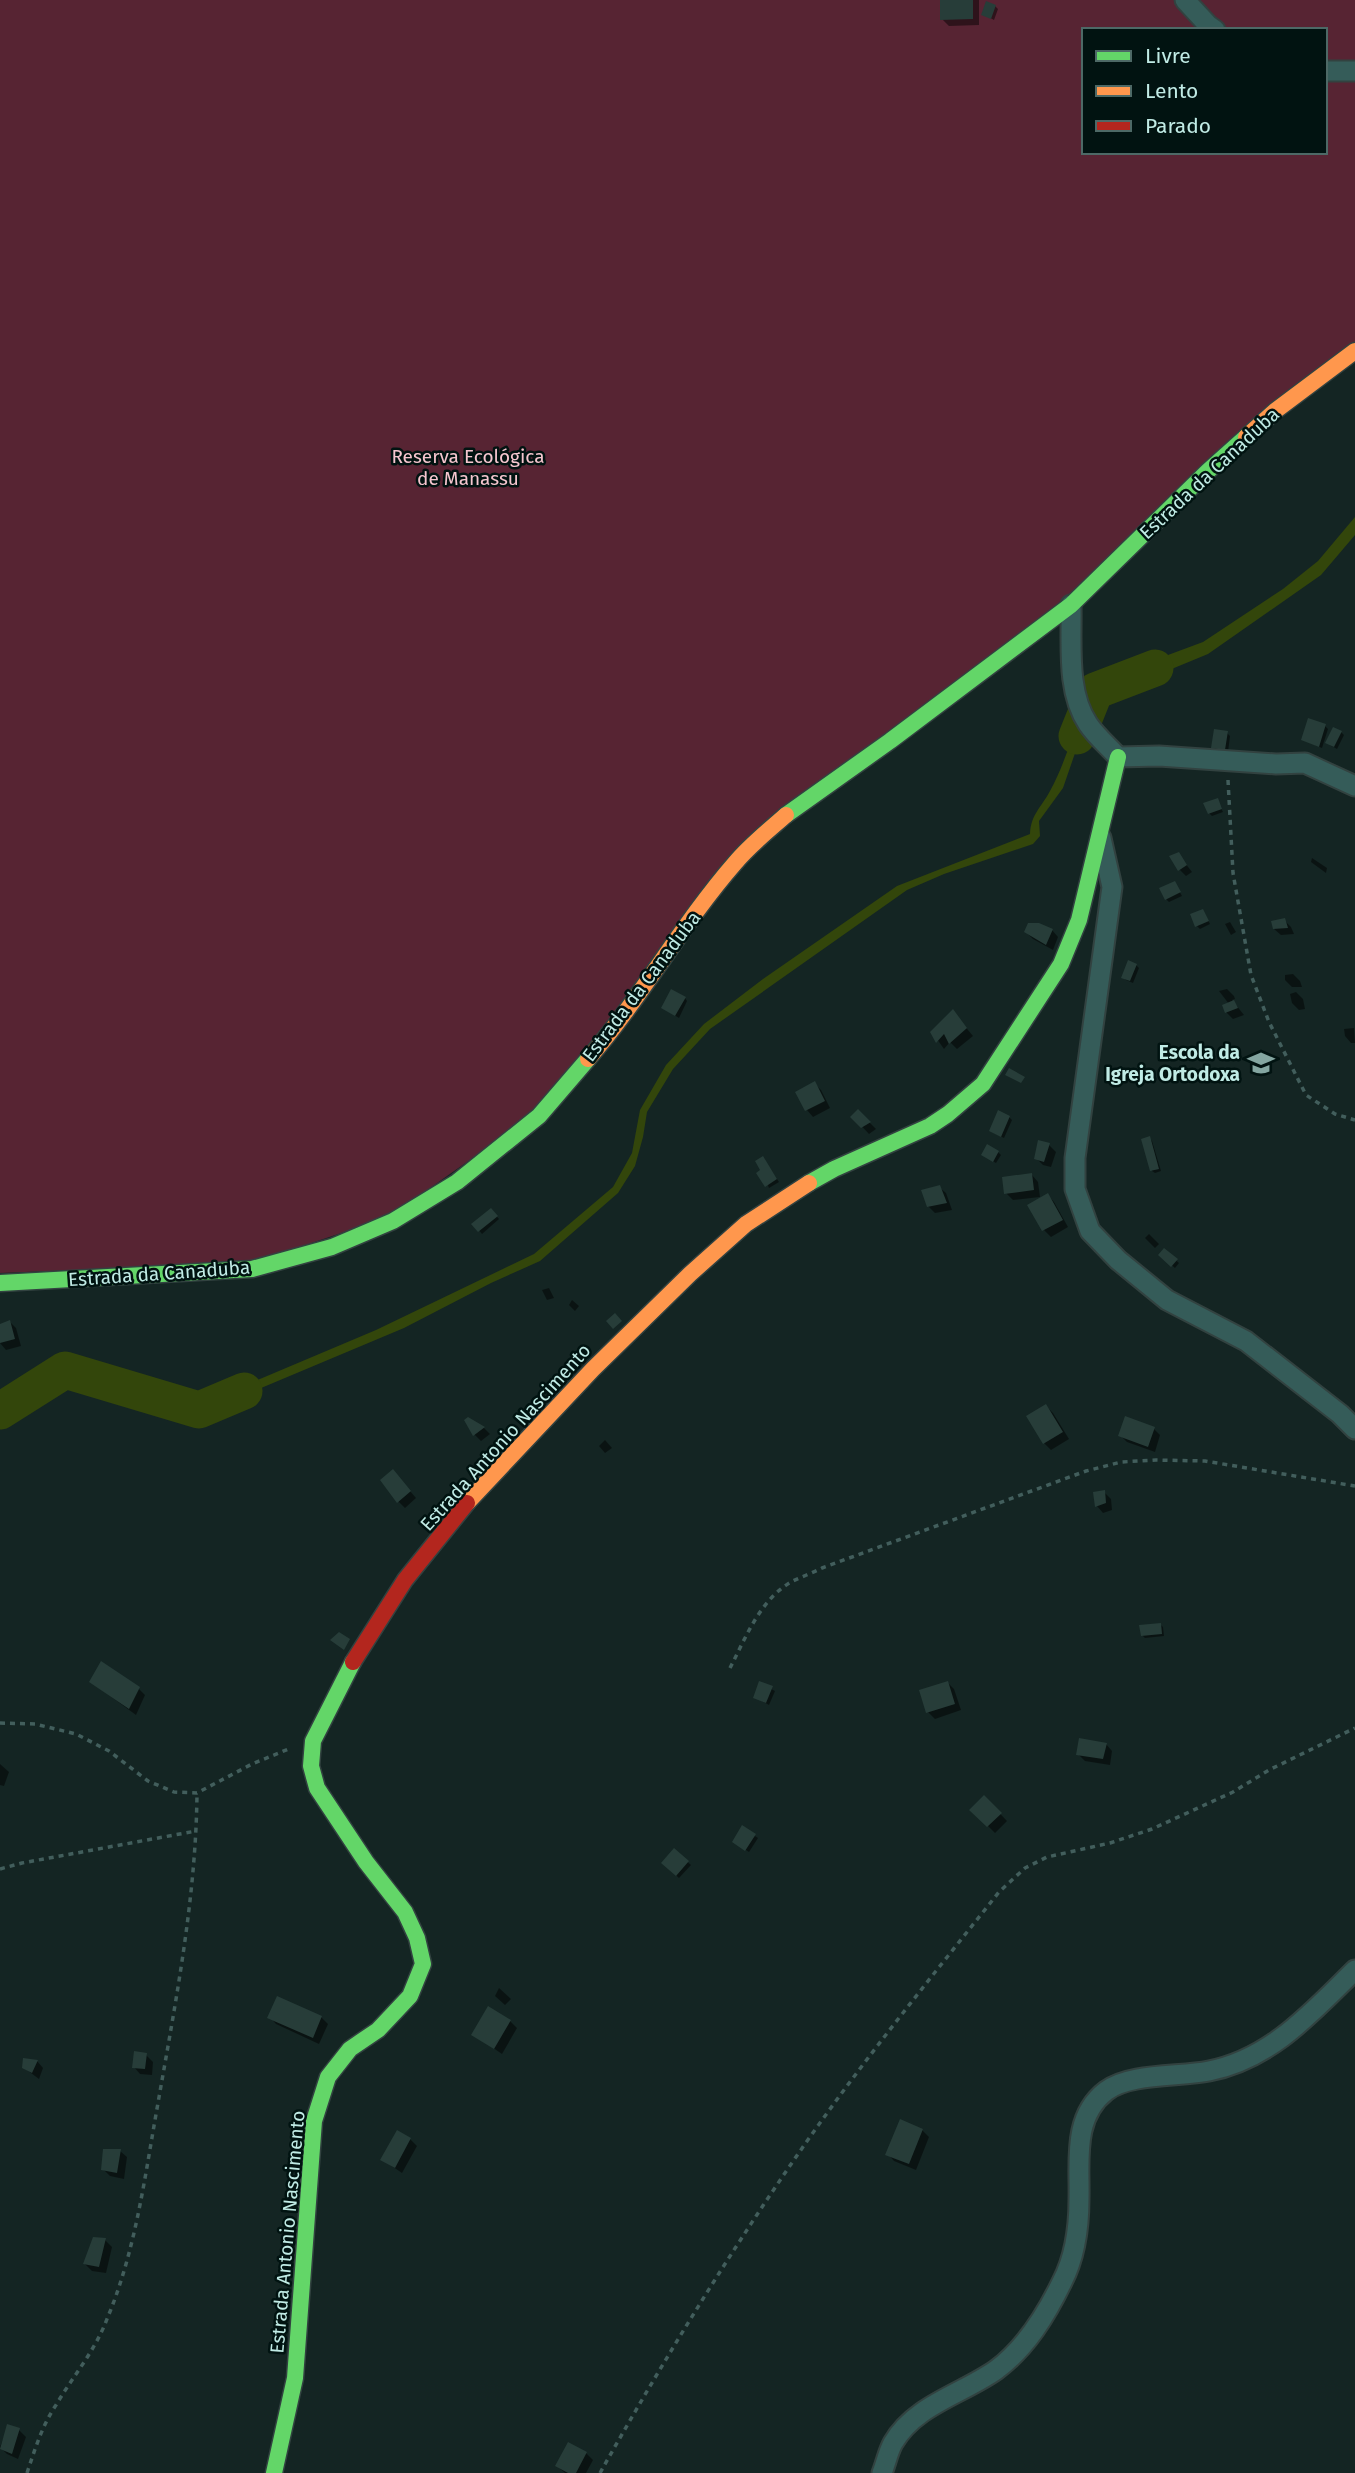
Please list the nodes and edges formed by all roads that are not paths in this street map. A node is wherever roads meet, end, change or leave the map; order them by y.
1 (1185, 0) edge
2 (1212, 28) edge
3 (1327, 71) edge
4 (1355, 71) edge
5 (1355, 351) edge
6 (1071, 605) junction
7 (1118, 757) junction
8 (1355, 786) edge
9 (1100, 834) junction
10 (0, 1283) edge
11 (1355, 1429) edge
12 (1355, 1970) edge
13 (274, 2473) edge
14 (882, 2473) edge

1 - 2 street
3 - 4 street
5 - 6 street, Estrada da Canaduba
6 - 7 street
6 - 10 street, Estrada da Canaduba
7 - 8 street
7 - 9 street, Estrada Antonio Nascimento
9 - 11 street
9 - 13 street, Estrada Antonio Nascimento
12 - 14 street

